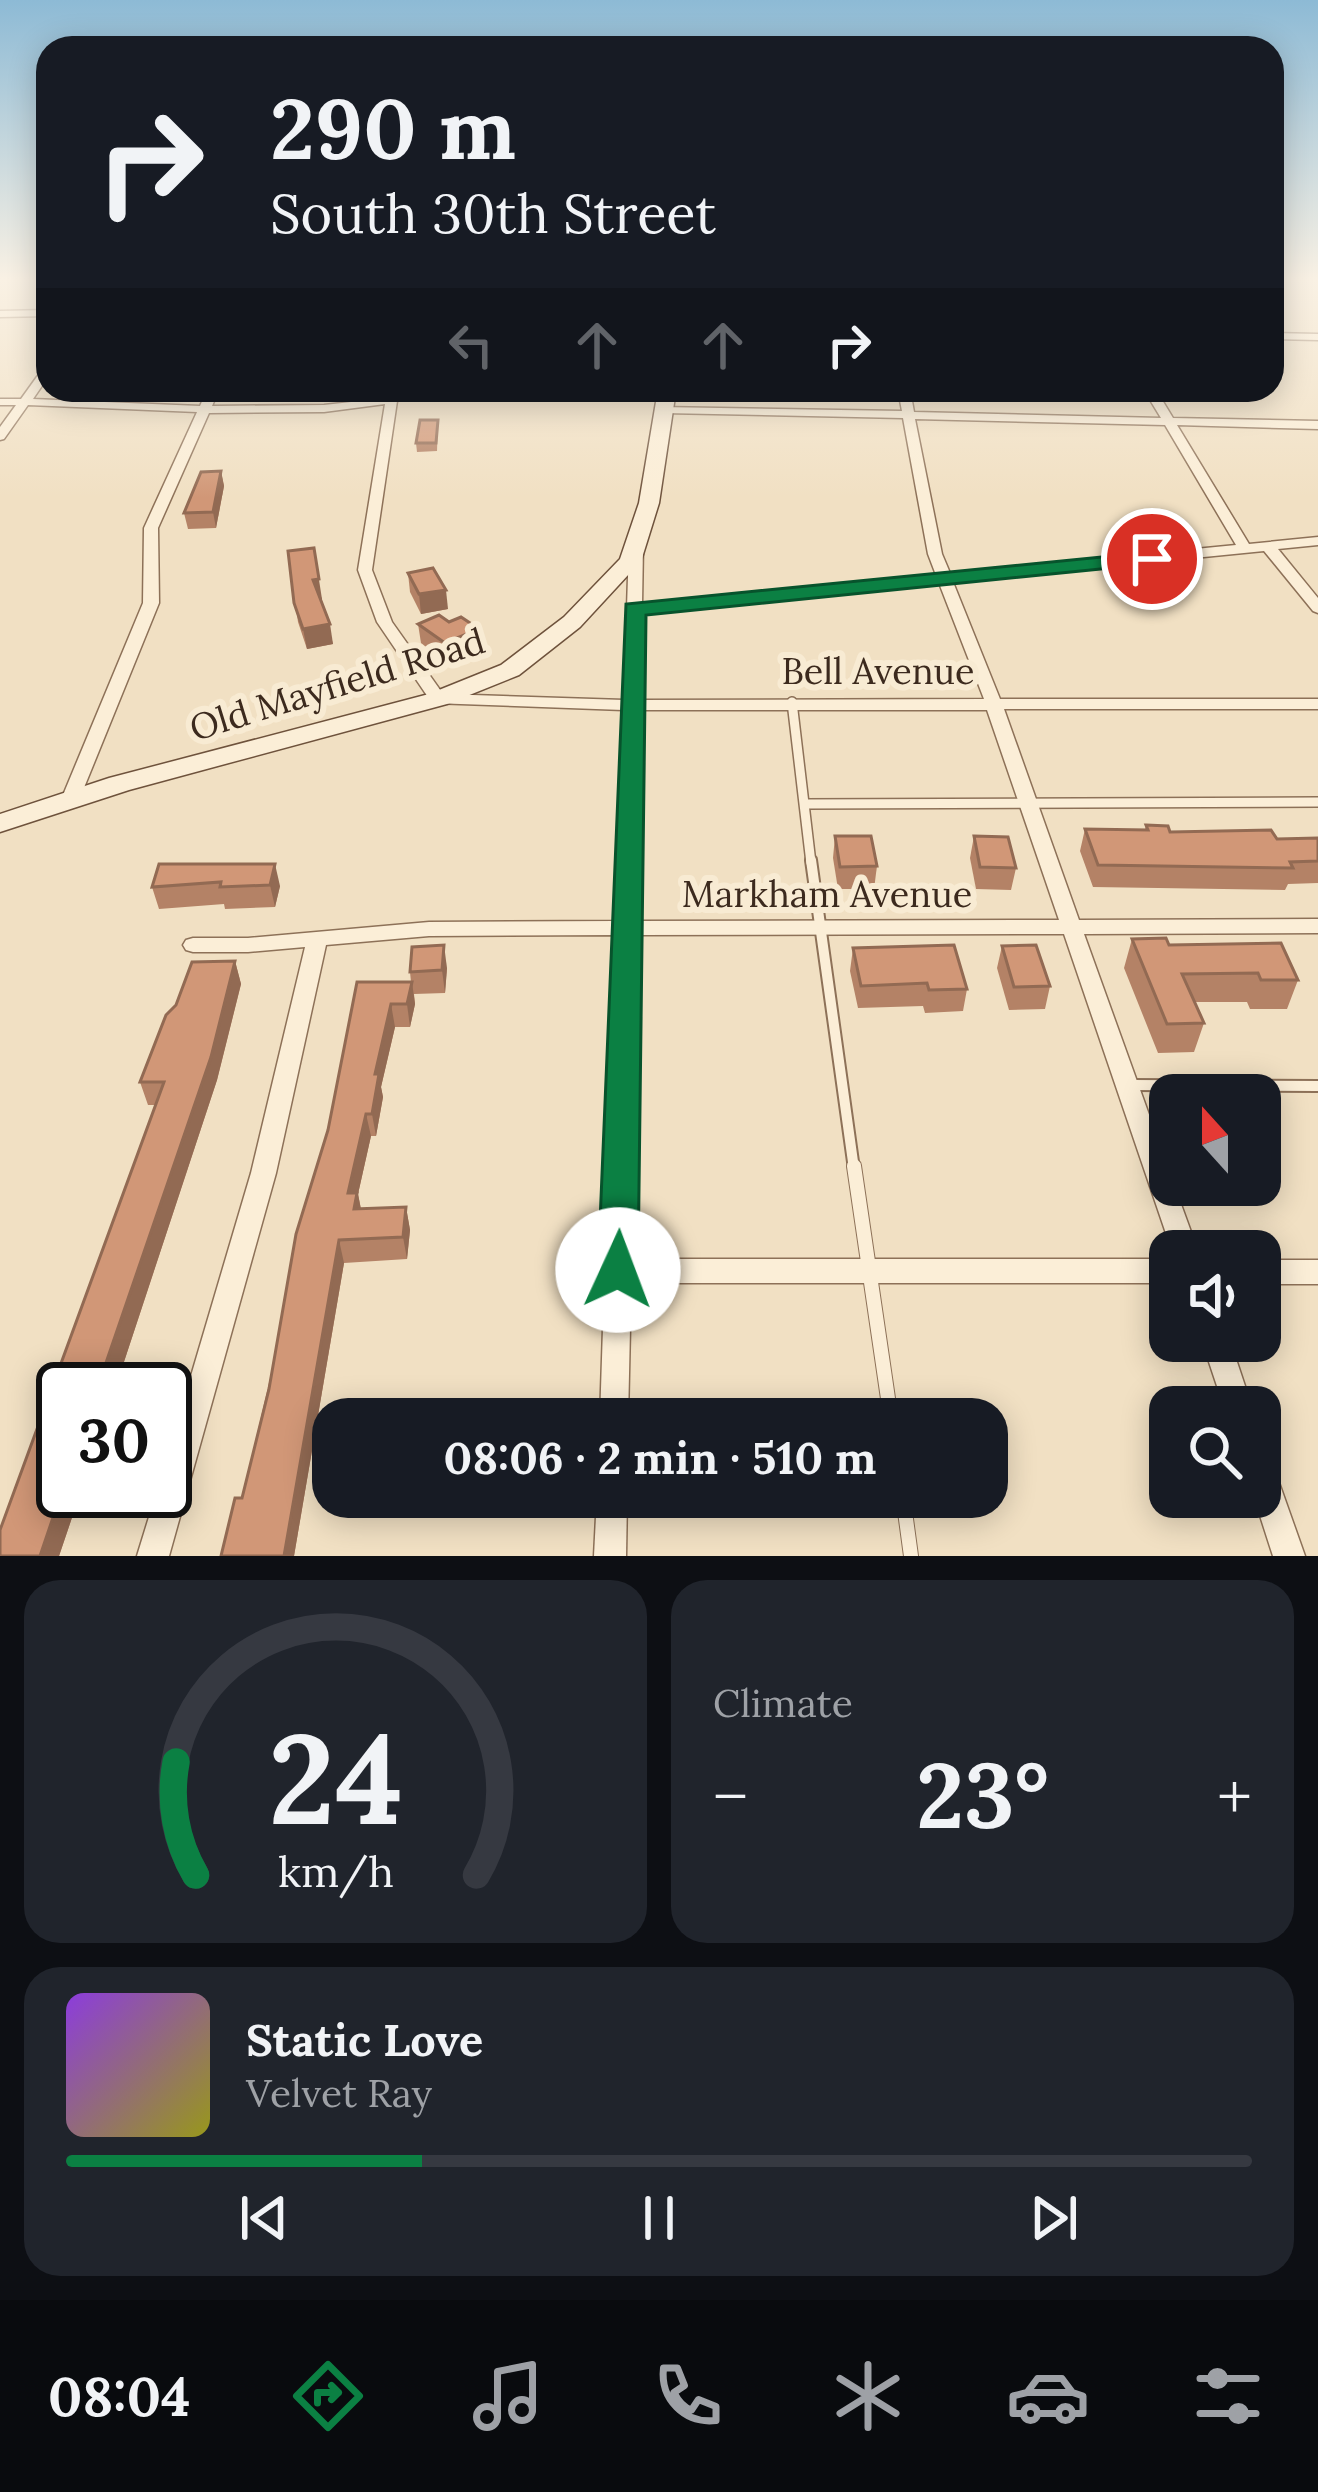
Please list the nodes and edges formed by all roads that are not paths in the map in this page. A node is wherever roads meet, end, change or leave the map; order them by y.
1 (36, 386) edge
2 (0, 402) edge
3 (24, 402) junction
4 (206, 402) edge
5 (358, 402) edge
6 (391, 402) edge
7 (666, 402) edge
8 (696, 402) edge
9 (906, 402) edge
10 (1158, 402) edge
11 (202, 410) junction
12 (909, 416) junction
13 (1170, 422) junction
14 (1318, 425) edge
15 (0, 436) edge
16 (1318, 542) edge
17 (636, 546) junction
18 (1269, 547) junction
19 (1245, 549) junction
20 (944, 580) junction
21 (1318, 608) edge
22 (634, 609) junction
23 (438, 699) junction
24 (792, 702) junction
25 (993, 704) junction
26 (1318, 704) edge
27 (631, 705) junction
28 (70, 800) junction
29 (1318, 802) edge
30 (1026, 803) junction
31 (805, 804) junction
32 (0, 823) edge
33 (1318, 926) edge
34 (624, 927) junction
35 (1068, 927) junction
36 (819, 928) junction
37 (317, 940) junction
38 (193, 945) dead end
39 (1125, 1085) junction
40 (1318, 1086) edge
41 (1177, 1230) edge
42 (618, 1270) junction
43 (1149, 1271) edge
44 (1281, 1272) edge
45 (1318, 1272) edge
46 (870, 1273) junction
47 (615, 1398) edge
48 (888, 1398) edge
49 (611, 1518) edge
50 (906, 1518) edge
51 (1276, 1518) edge
52 (153, 1556) edge
53 (610, 1556) edge
54 (911, 1556) edge
55 (1289, 1556) edge

1 - 3 street
2 - 3 street
3 - 11 street
3 - 15 street
4 - 11 street
5 - 11 street
6 - 23 street
7 - 17 main road, Old Mayfield Road
8 - 12 street
9 - 12 street
10 - 13 street
11 - 28 street
12 - 13 street
12 - 20 street
13 - 14 street
13 - 19 street
16 - 18 street
17 - 22 street
17 - 23 main road, Old Mayfield Road
18 - 19 street
18 - 21 street
19 - 20 street
20 - 22 street
20 - 25 street
22 - 27 street
23 - 27 street, Bell Avenue
23 - 28 main road, Old Mayfield Road
24 - 25 street, Bell Avenue
24 - 27 street, Bell Avenue
24 - 31 lane
25 - 26 street, Bell Avenue
25 - 30 street
27 - 34 street
28 - 32 main road, Old Mayfield Road
29 - 30 lane
30 - 31 lane
30 - 35 street
31 - 36 lane
33 - 35 street, Markham Avenue
34 - 36 street, Markham Avenue
34 - 37 street, Markham Avenue
34 - 42 street
35 - 36 street, Markham Avenue
35 - 39 street
36 - 46 lane
37 - 38 street, Markham Avenue
37 - 52 street
39 - 40 lane
39 - 41 street
42 - 46 street
42 - 47 street
43 - 46 street
44 - 45 street
46 - 48 lane
49 - 53 street
50 - 54 lane
51 - 55 street

